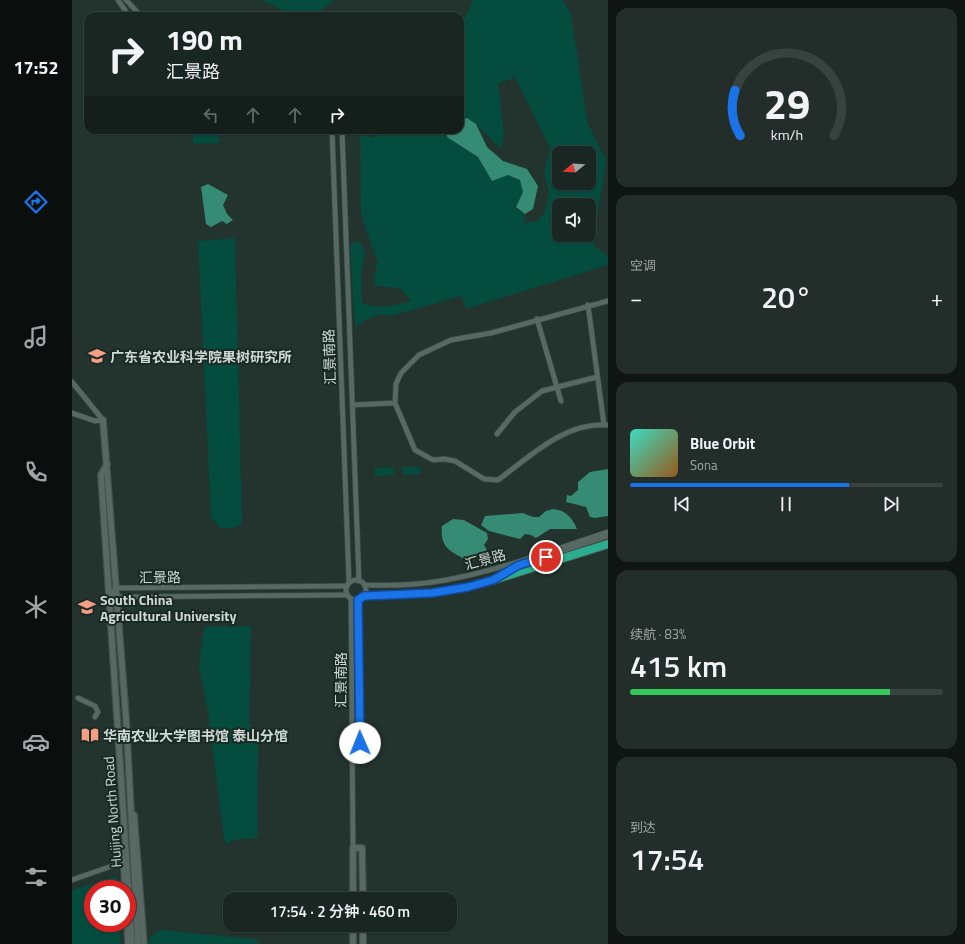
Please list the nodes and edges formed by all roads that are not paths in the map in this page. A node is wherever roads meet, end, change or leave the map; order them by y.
1 (118, 0) edge
2 (126, 0) edge
3 (126, 12) edge
4 (137, 12) edge
5 (332, 134) edge
6 (342, 134) edge
7 (608, 300) edge
8 (588, 305) junction
9 (537, 319) junction
10 (597, 377) junction
11 (72, 382) edge
12 (556, 387) junction
13 (561, 401) dead end
14 (395, 403) junction
15 (352, 405) junction
16 (72, 413) edge
17 (103, 420) junction
18 (606, 425) edge
19 (497, 434) dead end
20 (108, 464) junction
21 (608, 532) edge
22 (608, 536) edge
23 (608, 544) edge
24 (493, 580) junction
25 (359, 581) junction
26 (348, 584) junction
27 (364, 585) junction
28 (117, 588) junction
29 (109, 595) junction
30 (347, 595) junction
31 (364, 596) junction
32 (117, 597) junction
33 (351, 599) junction
34 (358, 600) junction
35 (78, 698) dead end
36 (95, 717) dead end
37 (352, 762) junction
38 (131, 789) junction
39 (125, 821) junction
40 (352, 848) junction
41 (112, 866) dead end
42 (72, 880) edge
43 (125, 880) edge
44 (131, 880) edge
45 (132, 880) edge
46 (353, 892) edge
47 (363, 892) edge
48 (136, 928) edge
49 (127, 932) edge
50 (132, 932) edge
51 (353, 932) edge
52 (363, 932) edge
53 (128, 944) edge
54 (132, 944) edge
55 (138, 944) edge
56 (144, 944) edge
57 (353, 944) edge
58 (364, 944) edge

1 - 3 street
2 - 4 street
5 - 26 street, 汇景南路
6 - 15 street, 汇景南路
7 - 8 street
8 - 9 street
8 - 10 street
9 - 12 street
9 - 14 street
10 - 12 street
10 - 18 street
11 - 17 street
12 - 13 street
12 - 19 street
14 - 15 street
14 - 18 street
15 - 25 street, 汇景南路
16 - 17 street
17 - 20 street, Huijing North Road
20 - 28 street, Huijing North Road
20 - 29 street, Huijing North Road
21 - 27 street, 汇景路
22 - 24 street, 汇景路
23 - 24 highway
24 - 31 street, 汇景路
25 - 26 street
25 - 27 street
26 - 28 street, 汇景路
26 - 30 street
27 - 31 street
28 - 29 street
28 - 32 street, Huijing North Road
29 - 32 street, 汇景路
29 - 39 street, Huijing North Road
30 - 32 street, 汇景路
30 - 33 street
31 - 34 street
32 - 38 street, Huijing North Road
33 - 34 street
33 - 37 street, 汇景南路
34 - 37 street, 汇景南路
35 - 36 street
37 - 40 street, 汇景南路
38 - 45 street, Huijing North Road
38 - 56 street
39 - 43 street
39 - 44 street, Huijing North Road
40 - 46 street, 汇景南路
40 - 47 street
41 - 42 street
48 - 55 street, Huijing North Road
49 - 53 street
50 - 54 street, Huijing North Road
51 - 57 street
52 - 58 street

